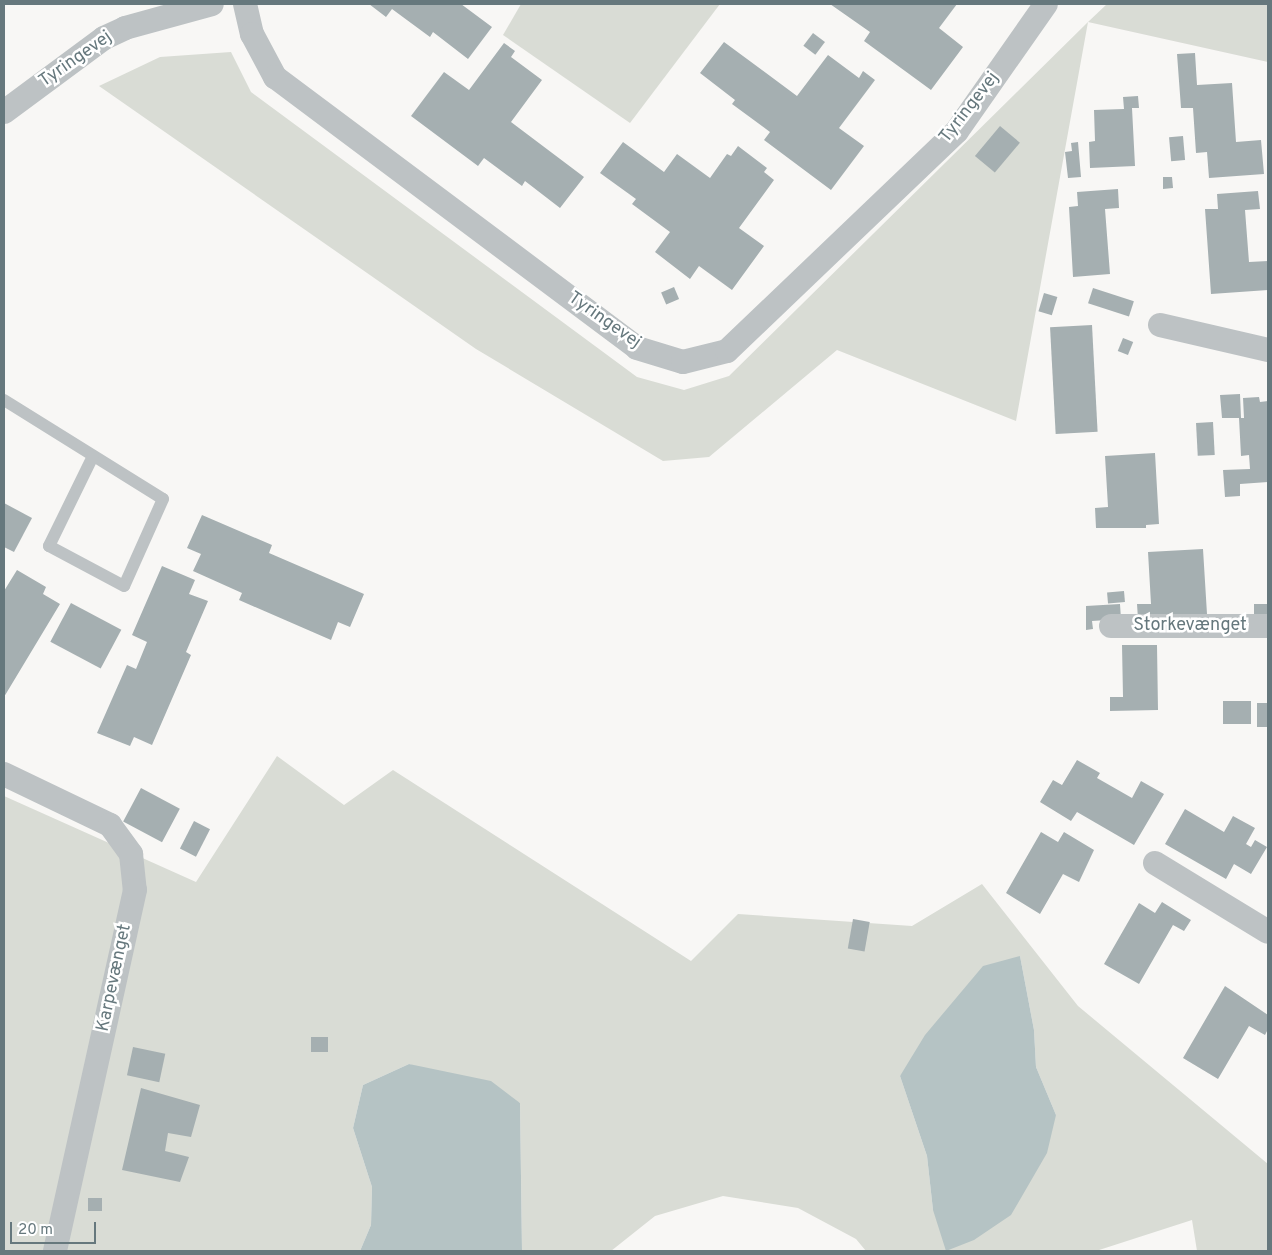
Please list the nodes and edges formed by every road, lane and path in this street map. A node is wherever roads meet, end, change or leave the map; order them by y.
1 (212, 4) edge
2 (245, 4) edge
3 (1046, 4) edge
4 (4, 112) edge
5 (1160, 325) dead end
6 (1268, 350) edge
7 (4, 400) edge
8 (93, 456) junction
9 (1111, 626) dead end
10 (1268, 626) edge
11 (4, 774) edge
12 (1155, 863) dead end
13 (1268, 932) edge
14 (55, 1251) edge

1 - 4 street, Tyringevej
2 - 3 street, Tyringevej
5 - 6 street
7 - 8 lane
8 - 8 lane
9 - 10 street, Storkevænget
11 - 14 street, Karpevænget
12 - 13 street

